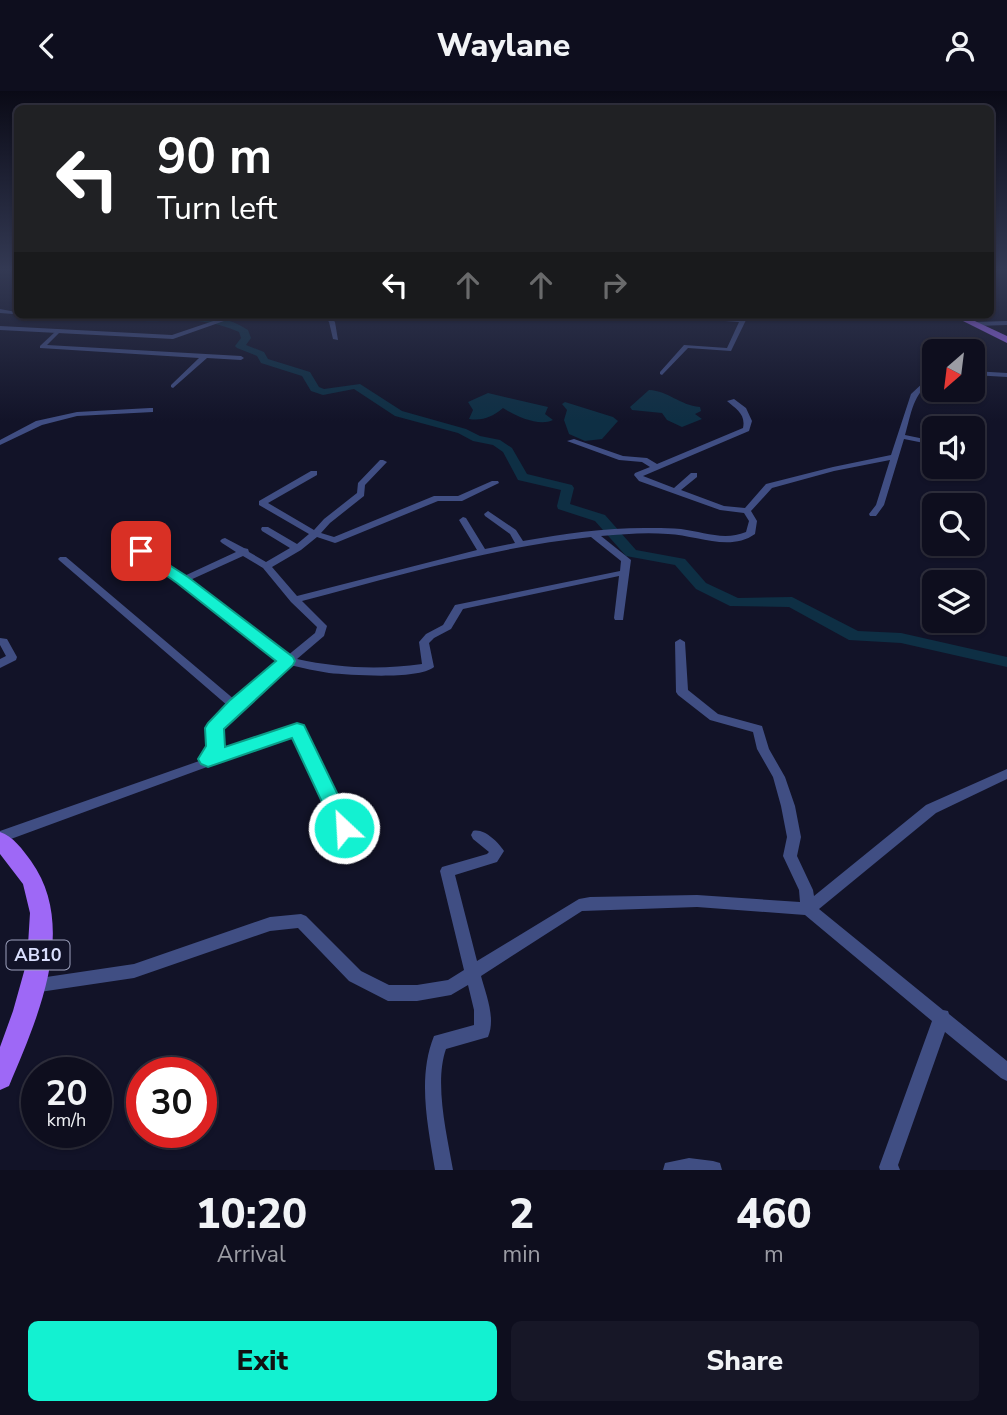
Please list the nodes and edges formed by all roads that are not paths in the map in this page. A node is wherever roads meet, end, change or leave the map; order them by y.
1 (224, 320) edge
2 (331, 320) edge
3 (743, 320) edge
4 (966, 320) edge
5 (1007, 323) edge
6 (974, 324) junction
7 (0, 328) edge
8 (57, 332) junction
9 (992, 333) junction
10 (1007, 333) edge
11 (336, 339) dead end
12 (1007, 340) edge
13 (206, 355) junction
14 (241, 358) dead end
15 (662, 373) dead end
16 (985, 374) edge
17 (1007, 375) edge
18 (173, 386) dead end
19 (922, 388) edge
20 (731, 401) dead end
21 (150, 410) dead end
22 (901, 436) junction
23 (922, 440) edge
24 (571, 441) dead end
25 (0, 443) edge
26 (895, 457) junction
27 (383, 462) dead end
28 (654, 466) junction
29 (314, 473) dead end
30 (694, 475) dead end
31 (495, 483) dead end
32 (675, 491) junction
33 (747, 511) junction
34 (488, 514) dead end
35 (873, 514) dead end
36 (463, 520) dead end
37 (265, 529) dead end
38 (598, 533) junction
39 (315, 534) junction
40 (225, 541) dead end
41 (520, 543) junction
42 (298, 548) junction
43 (141, 551) dead end
44 (245, 551) junction
45 (481, 551) junction
46 (63, 559) dead end
47 (266, 566) junction
48 (622, 573) junction
49 (183, 580) junction
50 (295, 600) junction
51 (619, 618) dead end
52 (3, 641) dead end
53 (680, 642) dead end
54 (287, 661) junction
55 (0, 664) edge
56 (235, 706) junction
57 (208, 759) junction
58 (1007, 774) edge
59 (344, 828) dead end
60 (478, 835) dead end
61 (0, 839) edge
62 (808, 909) junction
63 (472, 973) junction
64 (33, 986) junction
65 (942, 1017) junction
66 (1007, 1072) edge
67 (0, 1077) edge
68 (444, 1170) edge
69 (672, 1170) edge
70 (713, 1170) edge
71 (891, 1170) edge

1 - 8 street
2 - 11 street
3 - 15 street
4 - 6 main road
5 - 6 street
6 - 9 main road
7 - 8 street
8 - 13 street
9 - 10 street
9 - 12 main road
13 - 14 street
13 - 18 street
16 - 17 street
19 - 22 street
20 - 28 street
21 - 25 street
22 - 23 street
22 - 26 street
24 - 28 street
26 - 33 street
26 - 35 street
27 - 39 street
28 - 32 street
29 - 39 street
30 - 32 street
31 - 39 street
32 - 33 street
33 - 38 street
34 - 41 street
36 - 45 street
37 - 42 street
38 - 41 street
38 - 48 street
39 - 42 street
40 - 44 street
41 - 45 street
42 - 47 street
43 - 49 street
44 - 47 street
44 - 49 street
45 - 50 street
46 - 56 street
47 - 50 street
48 - 51 street
48 - 54 street
49 - 54 street
50 - 54 street
52 - 55 street
53 - 62 street
54 - 56 street
56 - 57 street
57 - 59 street
57 - 61 street
58 - 62 street
60 - 63 street
61 - 64 main road, AB10
62 - 63 street
62 - 65 street
63 - 64 street
63 - 68 street
64 - 67 main road, AB10
65 - 66 street
65 - 71 street
69 - 70 street

